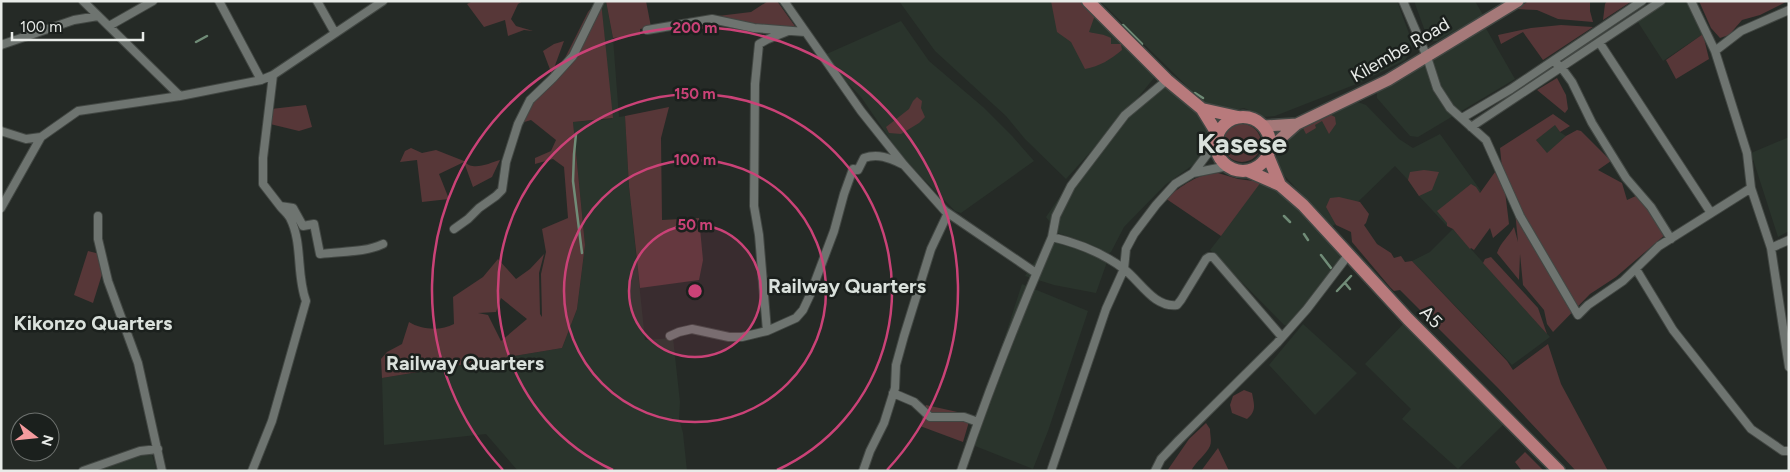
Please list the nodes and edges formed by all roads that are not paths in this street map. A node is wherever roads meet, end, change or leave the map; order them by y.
1 (83, 1) edge
2 (153, 1) edge
3 (219, 1) edge
4 (317, 1) edge
5 (383, 1) edge
6 (600, 1) edge
7 (784, 1) edge
8 (1088, 1) edge
9 (1403, 1) edge
10 (1518, 1) edge
11 (1642, 1) edge
12 (1661, 1) edge
13 (1691, 1) edge
14 (1789, 10) edge
15 (98, 16) junction
16 (109, 26) junction
17 (647, 30) dead end
18 (788, 31) junction
19 (805, 32) junction
20 (335, 33) junction
21 (1599, 42) junction
22 (1, 45) edge
23 (1715, 51) junction
24 (1427, 58) junction
25 (1553, 61) junction
26 (1561, 66) junction
27 (273, 75) junction
28 (261, 80) junction
29 (1167, 80) junction
30 (180, 96) junction
31 (1202, 109) junction
32 (1238, 117) junction
33 (1462, 118) junction
34 (1296, 124) junction
35 (1264, 126) junction
36 (1471, 127) junction
37 (1, 131) edge
38 (41, 137) junction
39 (1217, 138) junction
40 (1269, 152) junction
41 (904, 165) junction
42 (1228, 166) junction
43 (1248, 171) junction
44 (1193, 173) junction
45 (1280, 185) junction
46 (1751, 188) junction
47 (280, 206) junction
48 (1, 208) edge
49 (948, 213) junction
50 (1711, 213) junction
51 (98, 216) dead end
52 (454, 229) dead end
53 (1052, 237) junction
54 (1671, 238) junction
55 (1789, 240) edge
56 (382, 244) dead end
57 (1771, 248) junction
58 (1349, 254) junction
59 (1124, 269) junction
60 (1636, 269) junction
61 (1036, 273) junction
62 (768, 331) junction
63 (670, 336) dead end
64 (1282, 337) junction
65 (1789, 367) edge
66 (893, 393) junction
67 (978, 422) junction
68 (158, 449) junction
69 (1789, 451) edge
70 (83, 471) edge
71 (162, 471) edge
72 (252, 471) edge
73 (864, 471) edge
74 (961, 471) edge
75 (1051, 471) edge
76 (1155, 471) edge
77 (1559, 471) edge

1 - 15 street
2 - 16 street
3 - 28 street
4 - 20 street
5 - 20 street
6 - 52 street
7 - 19 street
8 - 29 highway
9 - 24 street
10 - 24 main road, Kilembe Road
11 - 25 street
12 - 21 street
13 - 23 street
14 - 23 street
15 - 16 street
15 - 22 street
16 - 30 street
17 - 18 street
18 - 19 street
18 - 62 street
19 - 41 street
20 - 27 street
21 - 26 street
21 - 50 street
23 - 46 street
24 - 33 street
24 - 34 main road, Kilembe Road
25 - 26 street
25 - 33 street
26 - 36 street
26 - 54 street
27 - 28 street
27 - 47 street
28 - 30 street
29 - 31 highway
29 - 53 street
30 - 38 street
31 - 32 highway, Kilembe Road
31 - 39 highway
32 - 35 highway, Kilembe Road
32 - 39 highway
33 - 36 street
34 - 35 main road, Kilembe Road
34 - 40 main road, Kilembe Road
35 - 40 highway, A5
36 - 60 street
37 - 38 street
38 - 48 street
39 - 42 highway
39 - 44 street
40 - 43 highway, Kilembe Road
40 - 45 highway, A5 / A5
41 - 49 street
41 - 62 street
42 - 43 highway, A5
42 - 44 street
43 - 45 highway, A5 / A5
44 - 59 street
45 - 58 highway, A5 / A5
46 - 50 street
46 - 57 street
47 - 56 street
47 - 72 street
49 - 61 street
49 - 66 street
50 - 54 street
51 - 68 street
53 - 59 street
53 - 61 street
54 - 60 street
55 - 57 street
57 - 65 street
58 - 64 street
58 - 77 highway, A5 / A5
59 - 64 street
59 - 75 street
60 - 69 street
61 - 67 street
62 - 63 street
64 - 76 street
66 - 67 street
66 - 73 street
67 - 74 street
68 - 70 street
68 - 71 street

